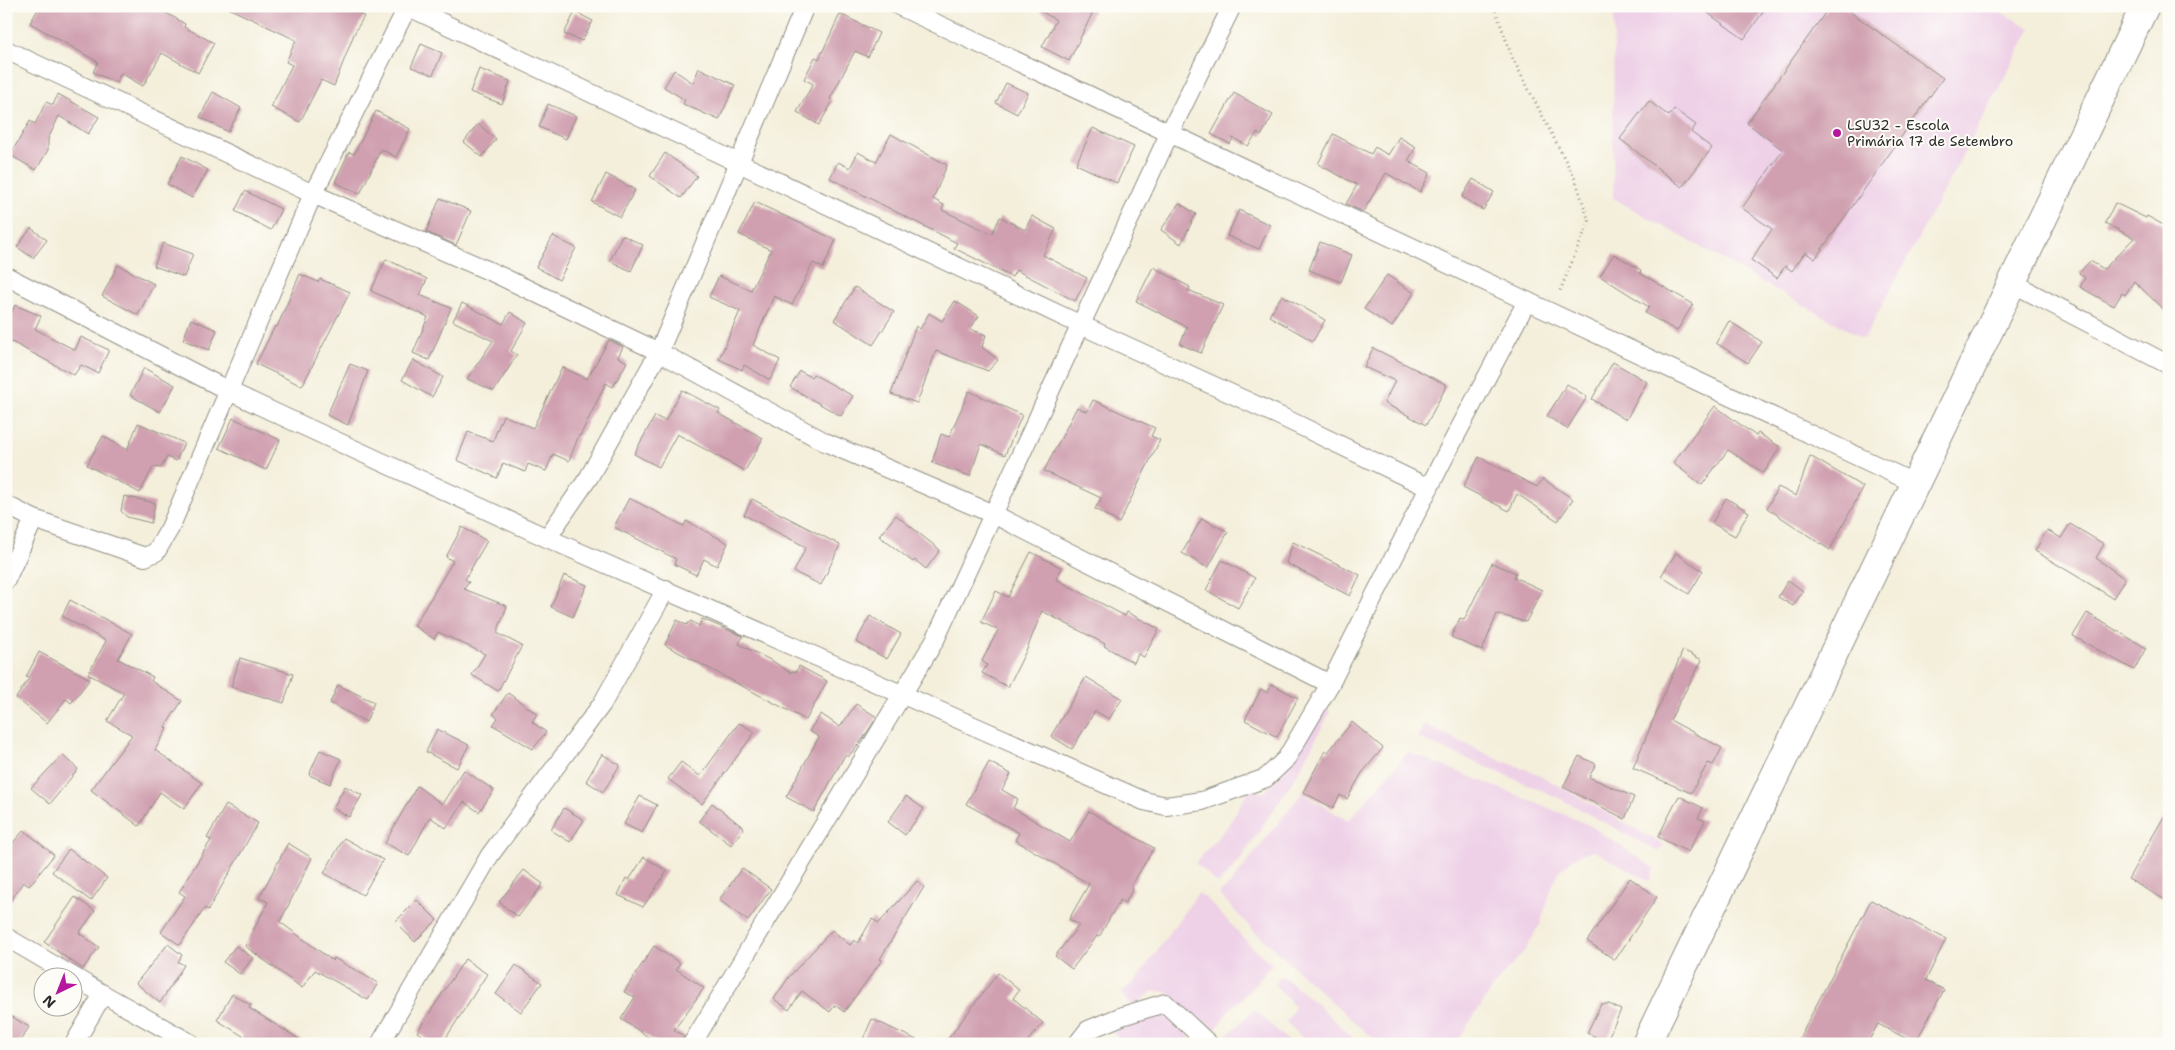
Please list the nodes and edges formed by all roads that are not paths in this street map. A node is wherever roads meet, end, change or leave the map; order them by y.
1 (408, 6) edge
2 (805, 6) edge
3 (899, 6) edge
4 (1232, 6) edge
5 (2146, 6) edge
6 (6, 50) edge
7 (1169, 134) junction
8 (740, 163) junction
9 (313, 194) junction
10 (6, 276) edge
11 (2012, 283) junction
12 (1527, 301) junction
13 (1081, 325) junction
14 (659, 352) junction
15 (2169, 365) edge
16 (229, 391) junction
17 (1916, 484) junction
18 (1429, 488) junction
19 (6, 504) edge
20 (994, 514) junction
21 (34, 519) junction
22 (547, 538) junction
23 (6, 580) edge
24 (666, 589) junction
25 (1330, 684) junction
26 (903, 693) junction
27 (6, 937) edge
28 (103, 994) junction
29 (74, 1044) edge
30 (192, 1044) edge
31 (380, 1044) edge
32 (692, 1044) edge
33 (1077, 1044) edge
34 (1209, 1044) edge
35 (1646, 1044) edge

1 - 8 street
1 - 9 street
2 - 8 street
3 - 7 street
4 - 7 street
5 - 11 main road
6 - 9 street
7 - 12 street
7 - 13 street
8 - 13 street
8 - 14 street
9 - 14 street
9 - 16 street
10 - 16 street
11 - 15 street
11 - 17 main road
12 - 17 street
12 - 18 street
13 - 18 street
13 - 20 street
14 - 20 street
14 - 22 street
16 - 21 street
16 - 22 street
17 - 35 main road
18 - 25 street
19 - 21 street
20 - 25 street
20 - 26 street
21 - 23 street
22 - 24 street
24 - 26 street
24 - 31 street
25 - 26 street
26 - 32 street
27 - 28 street
28 - 29 street
28 - 30 street
33 - 34 street

